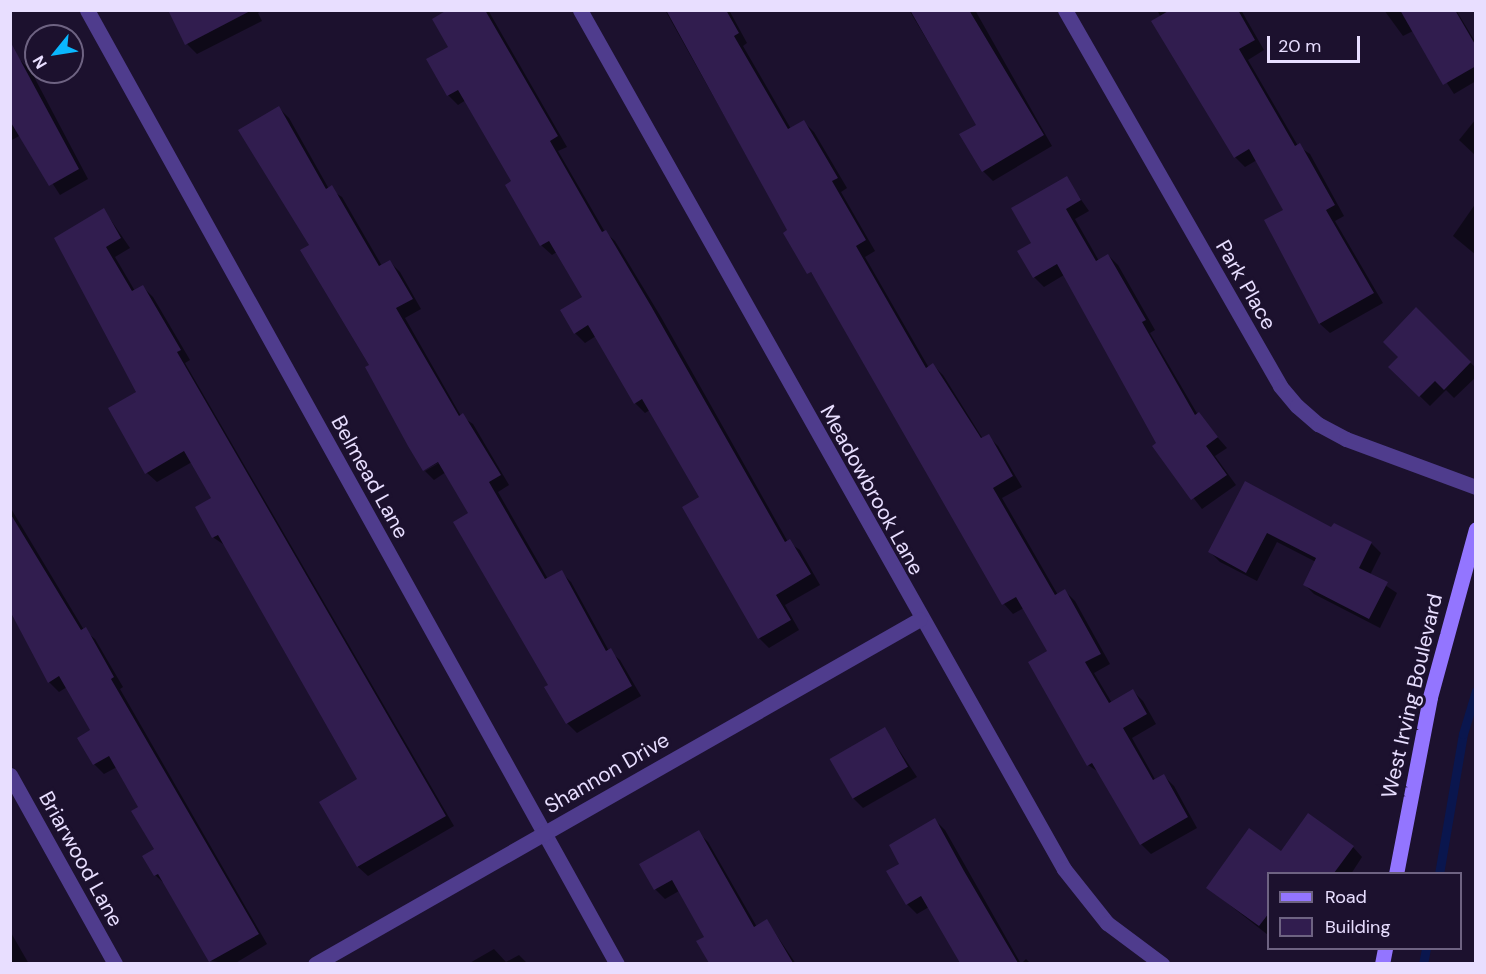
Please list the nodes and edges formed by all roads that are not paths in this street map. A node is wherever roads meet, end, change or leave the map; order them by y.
1 (87, 10) edge
2 (580, 10) edge
3 (1065, 10) edge
4 (1476, 487) edge
5 (1476, 529) edge
6 (920, 619) junction
7 (10, 775) edge
8 (544, 833) junction
9 (1396, 872) edge
10 (115, 963) edge
11 (315, 963) edge
12 (616, 963) edge
13 (1162, 963) edge

1 - 8 street, Belmead Lane
2 - 6 street, Meadowbrook Lane
3 - 4 street, Park Place
5 - 9 street, West Irving Boulevard
6 - 8 street, Shannon Drive
6 - 13 street, Meadowbrook Lane
7 - 10 street, Briarwood Lane
8 - 11 street, Shannon Drive
8 - 12 street, Belmead Lane

